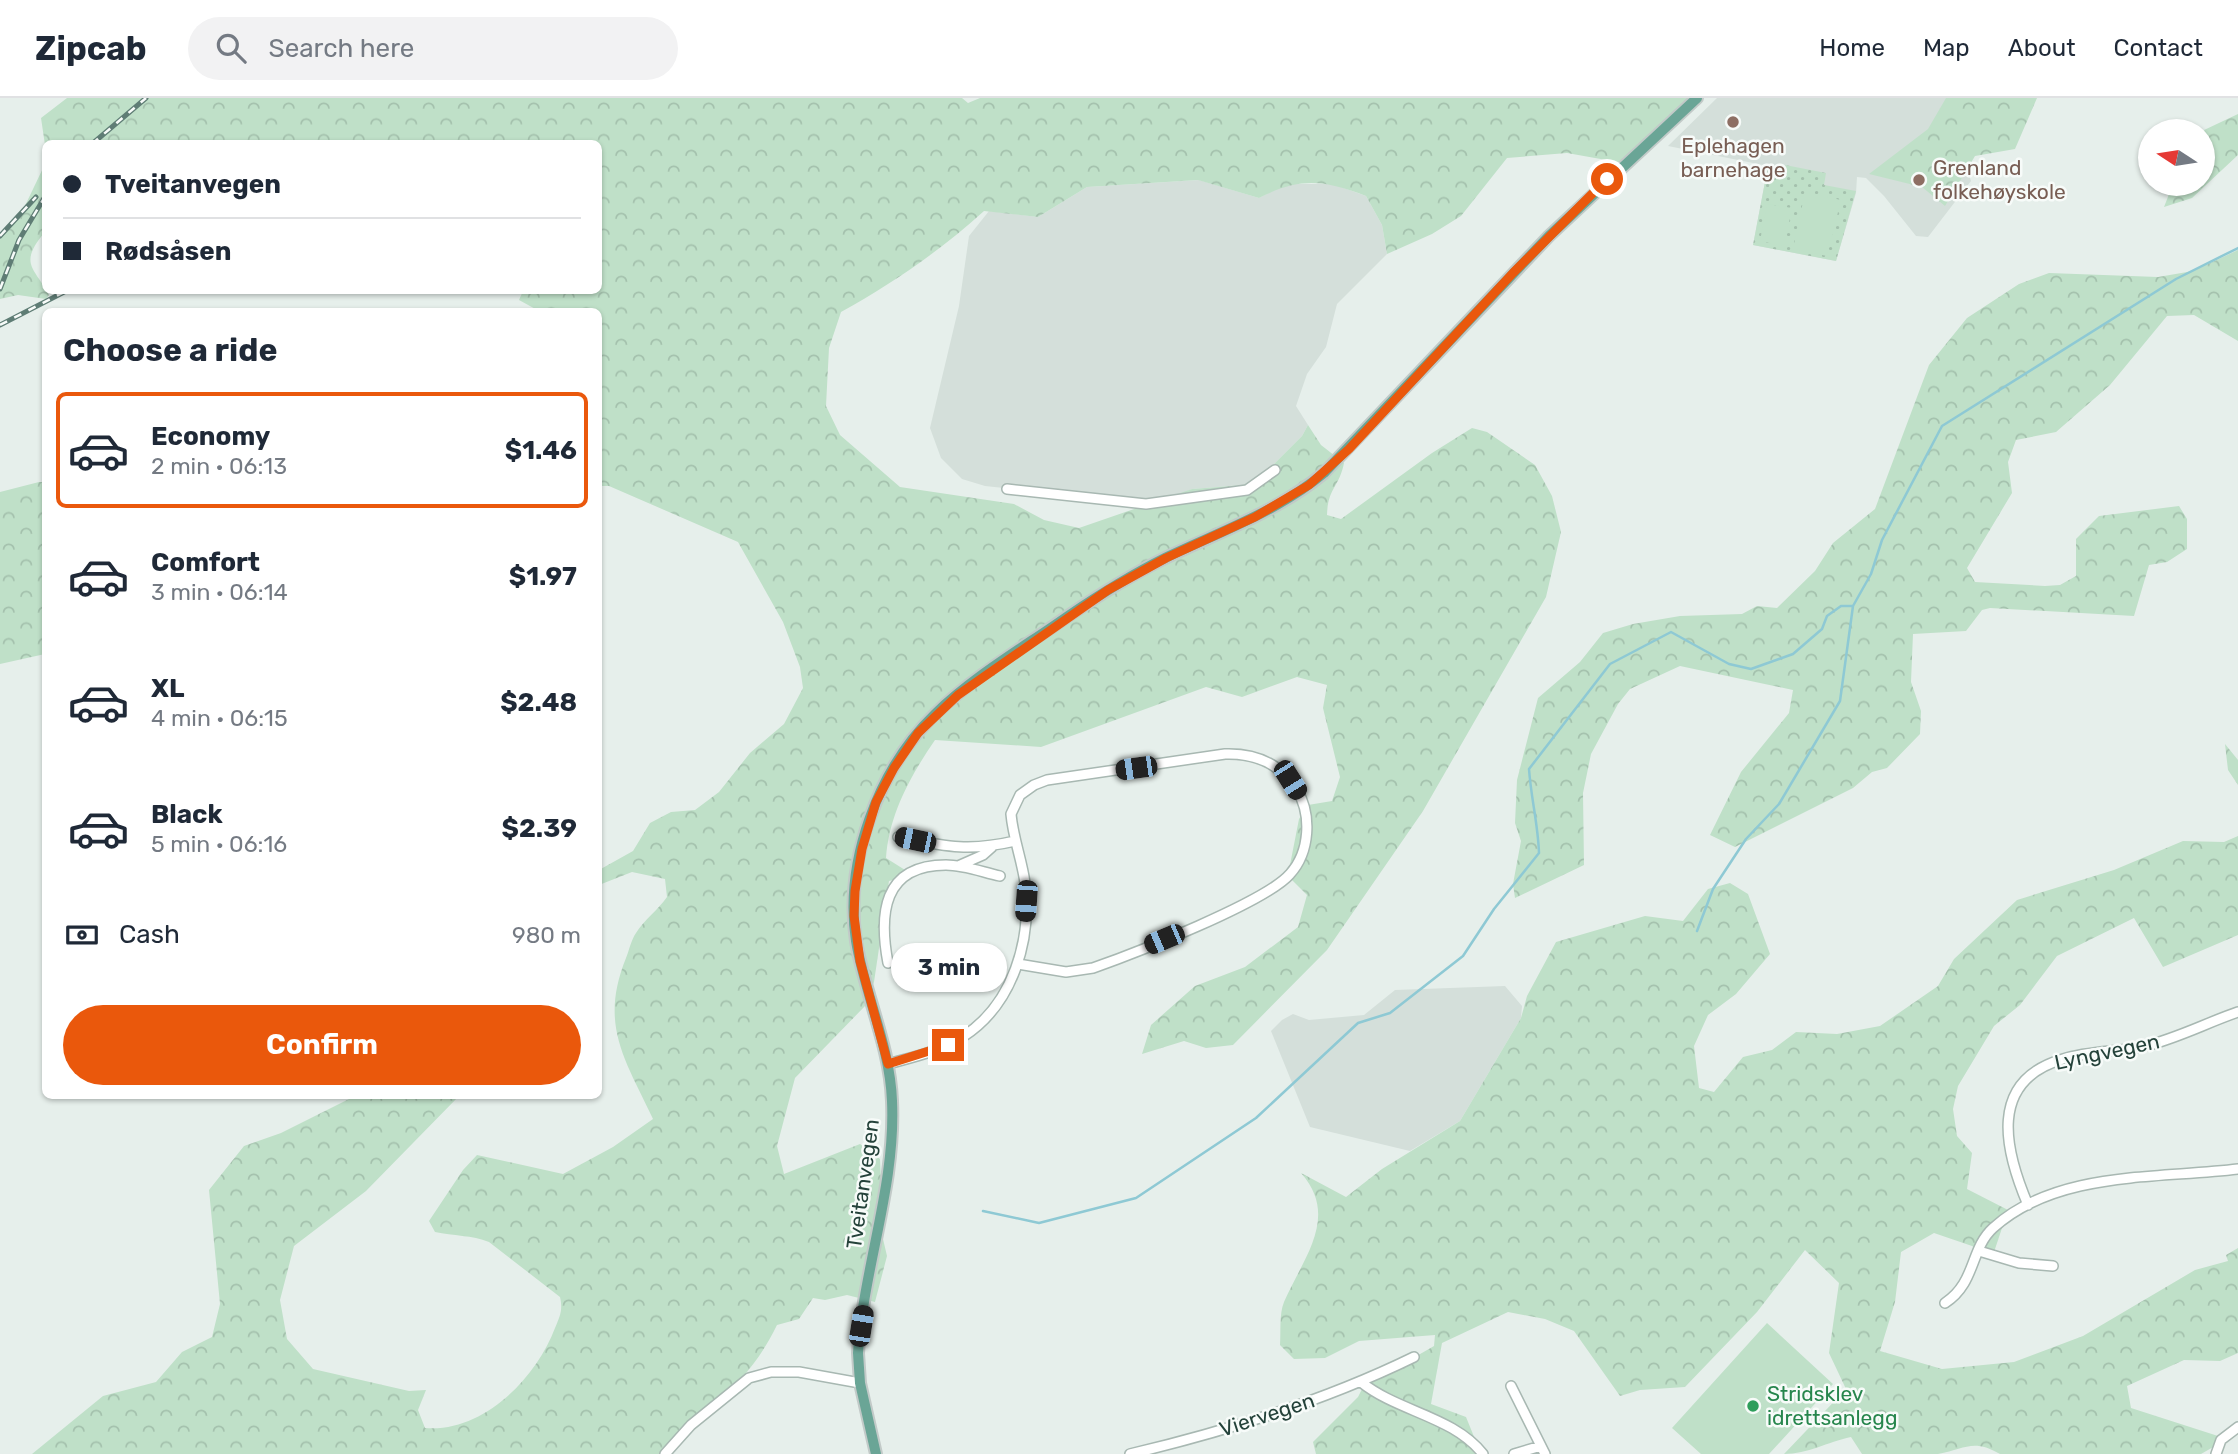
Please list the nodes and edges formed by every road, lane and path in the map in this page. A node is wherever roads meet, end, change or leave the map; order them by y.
1 (1697, 98) edge
2 (1275, 470) dead end
3 (1007, 489) dead end
4 (898, 837) dead end
5 (1015, 841) junction
6 (992, 846) junction
7 (958, 866) junction
8 (1000, 876) dead end
9 (888, 963) dead end
10 (1018, 964) junction
11 (2238, 1012) edge
12 (888, 1064) junction
13 (2238, 1168) edge
14 (2028, 1205) junction
15 (1979, 1251) junction
16 (2053, 1266) dead end
17 (1945, 1303) dead end
18 (1414, 1357) dead end
19 (1361, 1382) junction
20 (860, 1383) junction
21 (1511, 1386) dead end
22 (2238, 1427) edge
23 (2217, 1449) edge
24 (1543, 1450) edge
25 (665, 1454) edge
26 (876, 1454) edge
27 (1130, 1454) edge
28 (1483, 1454) edge
29 (1514, 1454) edge

1 - 12 main road, Tveitanvegen
2 - 3 street
4 - 6 street
5 - 6 street
5 - 10 street
5 - 10 street
6 - 7 street
7 - 8 street
7 - 9 street
10 - 12 street
11 - 14 street, Lyngvegen
12 - 20 main road, Tveitanvegen
13 - 14 street
14 - 15 street
15 - 16 street
15 - 17 street
18 - 19 street, Viervegen
19 - 27 street, Viervegen
19 - 28 street
20 - 25 street
20 - 26 main road, Tveitanvegen
21 - 24 street
22 - 23 street
24 - 29 street

